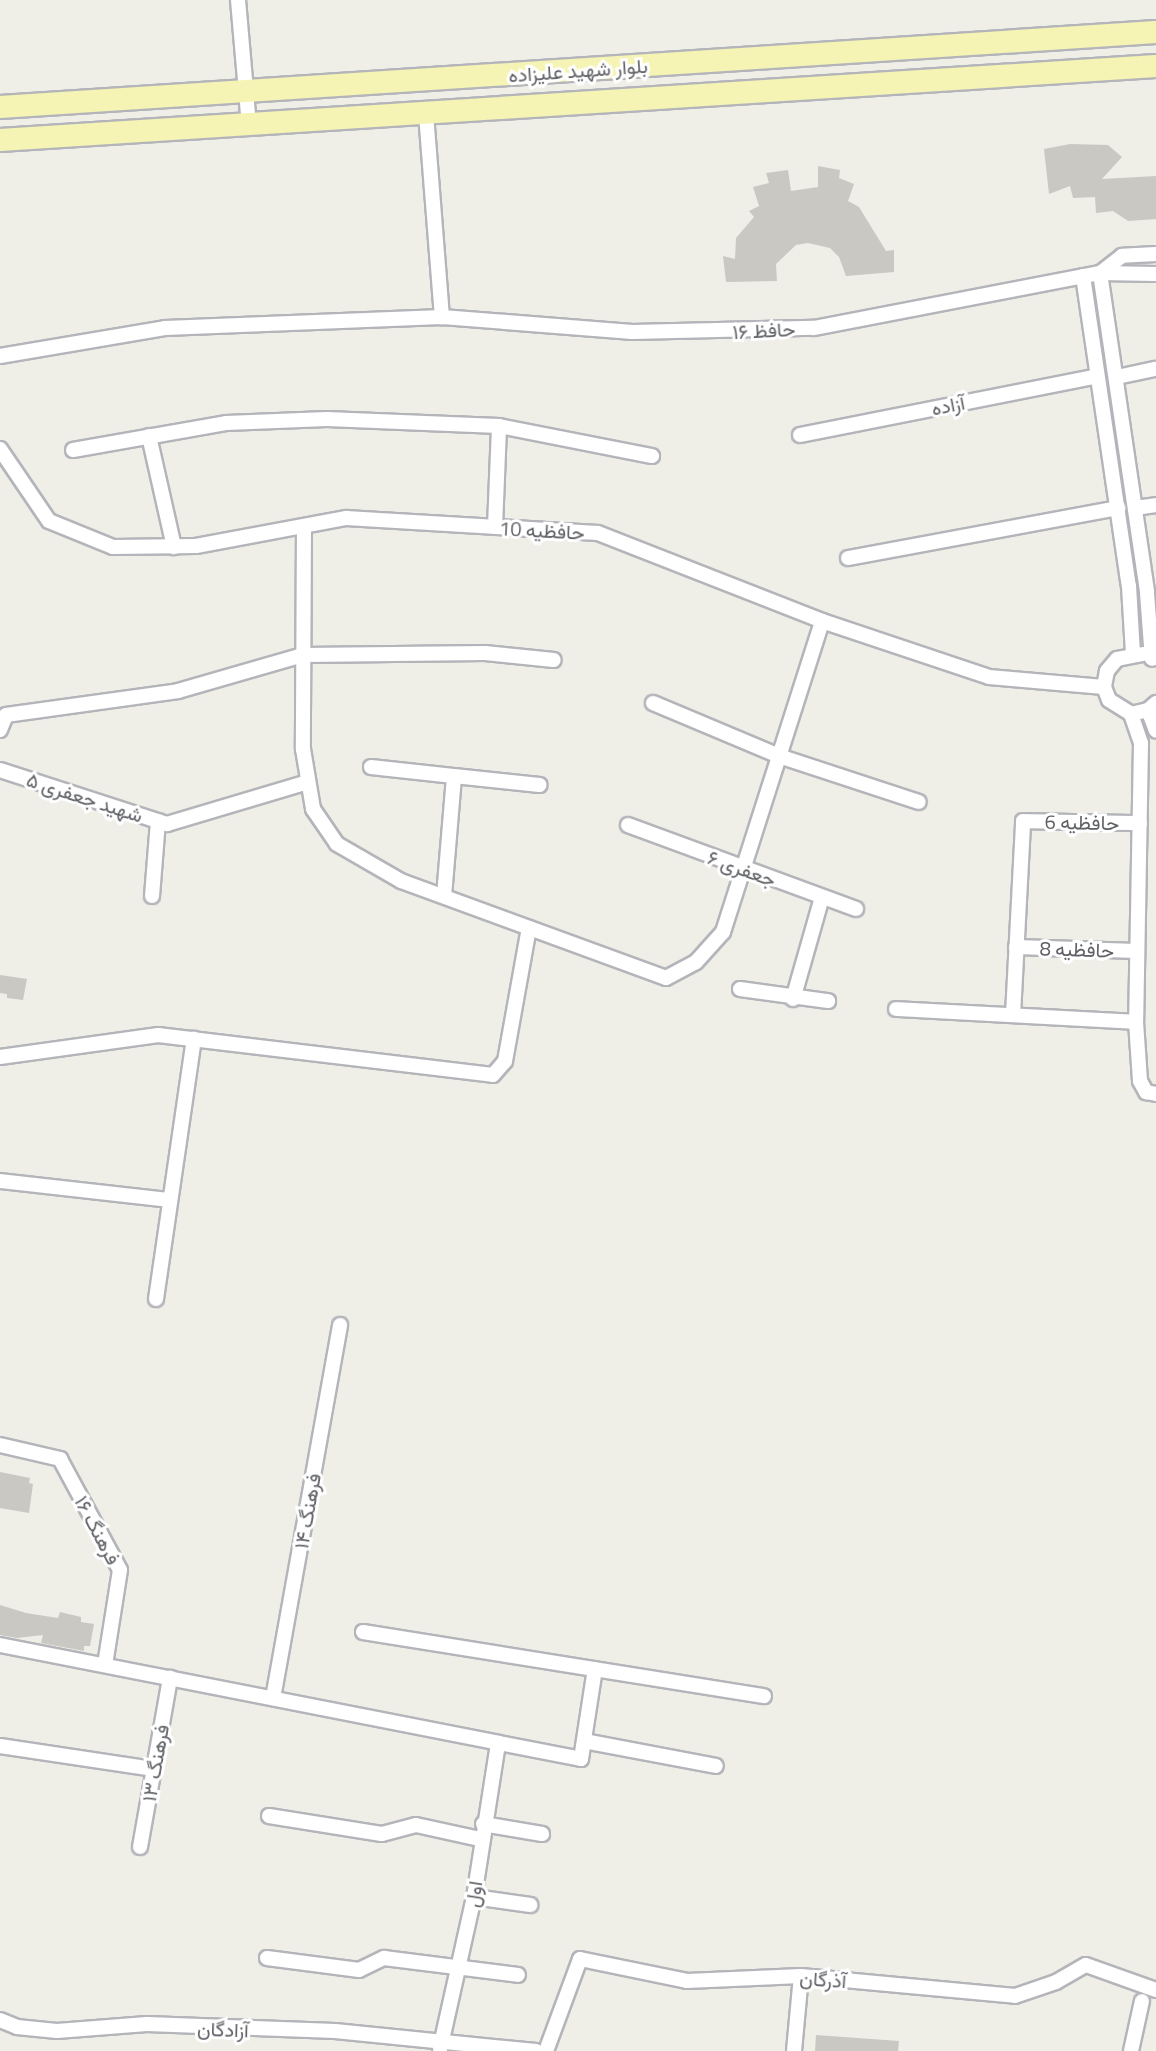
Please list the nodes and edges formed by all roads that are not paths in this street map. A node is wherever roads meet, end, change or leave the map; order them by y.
1 (238, 0) edge
2 (1156, 32) edge
3 (1156, 66) edge
4 (247, 92) junction
5 (0, 107) edge
6 (426, 114) junction
7 (249, 125) junction
8 (0, 140) edge
9 (1156, 254) edge
10 (1100, 273) junction
11 (1156, 274) edge
12 (1083, 276) junction
13 (442, 317) junction
14 (0, 356) edge
15 (1156, 369) edge
16 (1097, 376) junction
17 (1117, 377) junction
18 (499, 426) junction
19 (800, 435) dead end
20 (149, 436) junction
21 (0, 449) edge
22 (73, 450) dead end
23 (652, 456) dead end
24 (1156, 505) edge
25 (1118, 508) junction
26 (1135, 508) junction
27 (304, 526) junction
28 (495, 527) junction
29 (174, 547) junction
30 (848, 558) dead end
31 (822, 621) junction
32 (1133, 654) junction
33 (303, 655) junction
34 (554, 660) dead end
35 (1154, 662) edge
36 (1104, 687) junction
37 (653, 703) dead end
38 (1152, 706) edge
39 (1131, 714) junction
40 (0, 730) edge
41 (1156, 731) edge
42 (779, 756) junction
43 (371, 767) dead end
44 (0, 770) edge
45 (454, 776) junction
46 (308, 782) junction
47 (540, 785) dead end
48 (919, 802) dead end
49 (158, 821) junction
50 (1140, 823) junction
51 (628, 825) dead end
52 (742, 870) junction
53 (152, 896) dead end
54 (444, 896) junction
55 (822, 897) junction
56 (856, 909) dead end
57 (529, 928) junction
58 (1016, 947) junction
59 (1137, 951) junction
60 (740, 989) dead end
61 (793, 999) junction
62 (828, 1001) dead end
63 (896, 1009) dead end
64 (1013, 1015) junction
65 (1136, 1022) junction
66 (194, 1039) junction
67 (0, 1057) edge
68 (1156, 1094) edge
69 (0, 1181) edge
70 (170, 1200) junction
71 (156, 1299) dead end
72 (340, 1325) dead end
73 (0, 1445) edge
74 (363, 1632) dead end
75 (0, 1645) edge
76 (105, 1665) junction
77 (595, 1669) junction
78 (170, 1678) junction
79 (764, 1696) dead end
80 (273, 1698) junction
81 (584, 1741) junction
82 (498, 1743) junction
83 (0, 1746) edge
84 (716, 1766) dead end
85 (154, 1769) junction
86 (269, 1816) dead end
87 (482, 1831) junction
88 (542, 1834) dead end
89 (140, 1847) dead end
90 (474, 1897) junction
91 (530, 1905) dead end
92 (267, 1958) dead end
93 (459, 1970) junction
94 (518, 1975) dead end
95 (801, 1976) junction
96 (1156, 1990) edge
97 (1142, 2001) dead end
98 (0, 2020) edge
99 (17, 2027) junction
100 (0, 2037) edge
101 (440, 2047) edge
102 (536, 2051) edge
103 (546, 2051) edge
104 (794, 2051) edge
105 (1131, 2051) edge

1 - 4 street
2 - 4 main road, بلوار شهید علیزاده
3 - 6 main road, بلوار شهید علیزاده
4 - 5 main road, بلوار شهید علیزاده
4 - 7 street
6 - 7 main road, بلوار شهید علیزاده
6 - 13 street
7 - 8 main road, بلوار شهید علیزاده
9 - 10 street
10 - 11 street
10 - 12 street, حافظ ۱۶
10 - 17 street
12 - 13 street, حافظ ۱۶
12 - 16 street
13 - 14 street, حافظ ۱۶
15 - 17 street
16 - 19 street, آزاده
16 - 25 street
17 - 26 street
18 - 20 street
18 - 23 street
18 - 28 street
20 - 22 street
20 - 29 street
21 - 29 street, حافظیه 10
24 - 26 street
25 - 30 street
25 - 32 street
26 - 35 street
27 - 28 street, حافظیه 10
27 - 29 street, حافظیه 10
27 - 33 street
28 - 31 street, حافظیه 10
31 - 36 street, حافظیه 10
31 - 42 street
32 - 35 street
32 - 36 street
33 - 34 street
33 - 40 street
33 - 46 street
36 - 39 street
37 - 42 street
38 - 39 street
38 - 41 street
39 - 50 street
42 - 48 street
42 - 52 street
43 - 45 street
44 - 49 street, شهید جعفری ۵
45 - 47 street
45 - 54 street
46 - 49 street, شهید جعفری ۵
46 - 54 street
49 - 53 street
50 - 58 street, حافظیه 6
50 - 59 street
51 - 52 street, جعفری ۶
52 - 55 street, جعفری ۶
52 - 57 street
54 - 57 street
55 - 56 street, جعفری ۶
55 - 61 street
57 - 66 street
58 - 59 street, حافظیه 8
58 - 64 street
59 - 65 street
60 - 61 street
61 - 62 street
63 - 64 street
64 - 65 street
65 - 68 street
66 - 67 street
66 - 70 street
69 - 70 street
70 - 71 street
72 - 80 street, فرهنگ ۱۴
73 - 76 street, فرهنگ ۱۶
74 - 77 street
75 - 76 street
76 - 78 street
77 - 79 street
77 - 81 street
78 - 80 street
78 - 85 street, فرهنگ ۱۳
80 - 82 street
81 - 82 street
81 - 84 street
82 - 87 street, اول
83 - 85 street
85 - 89 street, فرهنگ ۱۳
86 - 87 street
87 - 88 street
87 - 90 street, اول
90 - 91 street
90 - 93 street, اول
92 - 93 street
93 - 94 street
93 - 101 street, اول
95 - 96 street, آذرگان
95 - 103 street, آذرگان
95 - 104 street
97 - 105 street
98 - 99 street, آزادگان
99 - 100 street
99 - 101 street, آزادگان
101 - 102 street

